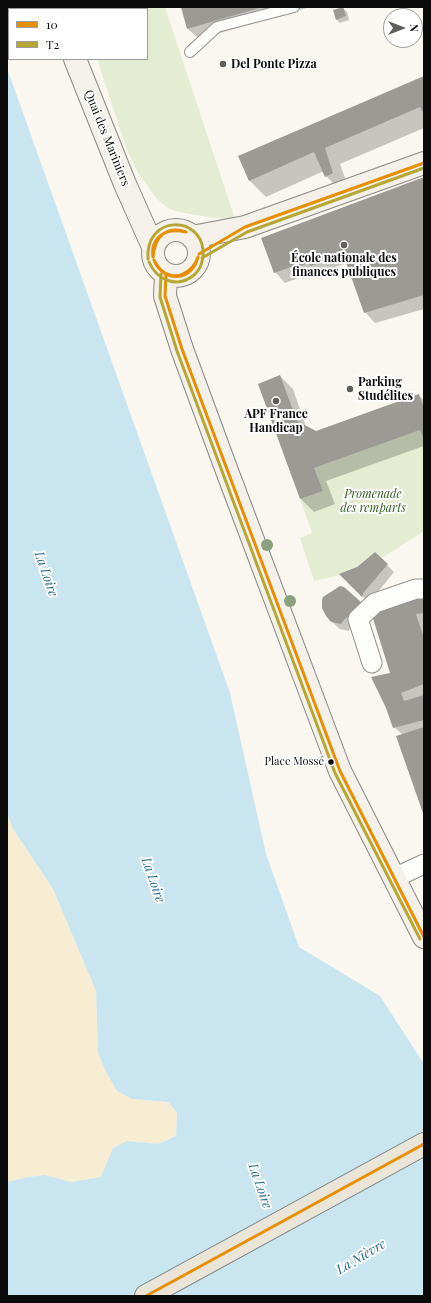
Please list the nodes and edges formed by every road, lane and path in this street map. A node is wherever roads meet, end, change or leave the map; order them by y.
1 (294, 7) edge
2 (190, 52) dead end
3 (75, 60) edge
4 (424, 163) edge
5 (157, 241) junction
6 (196, 246) junction
7 (166, 274) junction
8 (424, 589) edge
9 (372, 663) dead end
10 (424, 864) edge
11 (394, 878) junction
12 (424, 937) edge
13 (424, 1144) edge
14 (146, 1296) edge

1 - 2 lane
3 - 5 main road, Quai des Mariniers
4 - 6 main road
5 - 6 main road
5 - 7 main road
6 - 7 main road
7 - 11 main road
8 - 9 street
10 - 11 street
11 - 12 main road
13 - 14 main road

